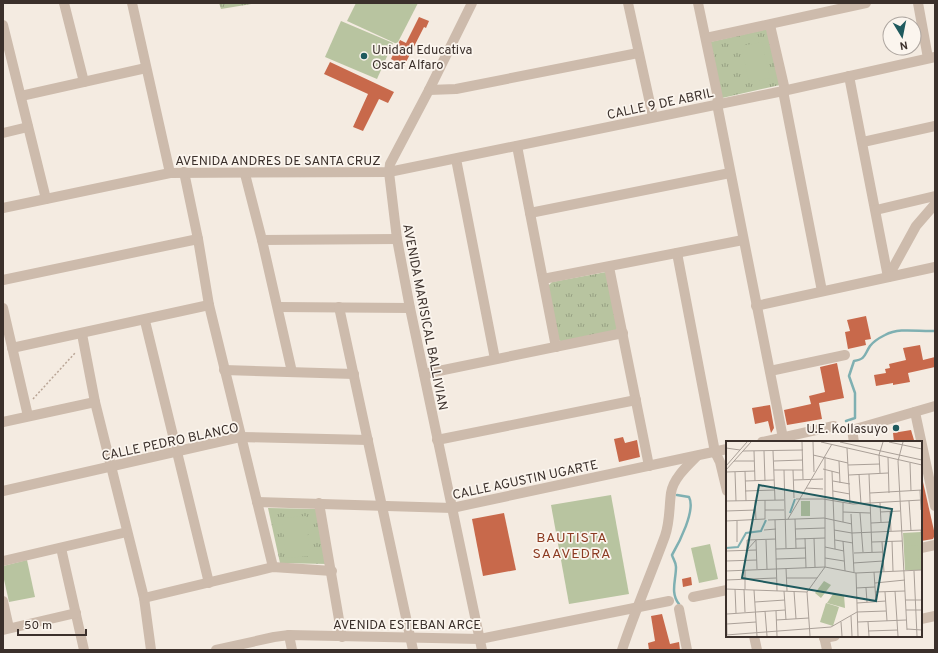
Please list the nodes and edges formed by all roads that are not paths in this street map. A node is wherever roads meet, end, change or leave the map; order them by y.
1 (64, 3) edge
2 (132, 3) edge
3 (472, 3) edge
4 (628, 3) edge
5 (698, 3) edge
6 (866, 3) edge
7 (918, 3) edge
8 (3, 25) edge
9 (770, 25) junction
10 (706, 38) junction
11 (638, 53) junction
12 (932, 58) edge
13 (8, 66) edge
14 (146, 68) junction
15 (849, 76) junction
16 (84, 82) junction
17 (429, 90) junction
18 (784, 90) junction
19 (21, 96) junction
20 (717, 104) junction
21 (653, 117) junction
22 (935, 126) edge
23 (28, 127) junction
24 (3, 133) edge
25 (863, 142) junction
26 (517, 146) junction
27 (456, 160) junction
28 (184, 172) junction
29 (389, 172) junction
30 (170, 173) junction
31 (730, 173) junction
32 (245, 174) junction
33 (935, 196) edge
34 (46, 199) junction
35 (935, 204) edge
36 (3, 208) edge
37 (876, 210) junction
38 (530, 213) junction
39 (198, 239) junction
40 (397, 239) junction
41 (262, 240) junction
42 (743, 240) junction
43 (677, 254) junction
44 (609, 267) junction
45 (935, 267) edge
46 (888, 277) junction
47 (543, 279) junction
48 (3, 280) edge
49 (822, 291) junction
50 (209, 305) junction
51 (756, 306) junction
52 (278, 307) junction
53 (339, 307) junction
54 (3, 308) edge
55 (410, 308) junction
56 (145, 321) junction
57 (623, 333) junction
58 (83, 339) junction
59 (556, 347) junction
60 (12, 348) junction
61 (845, 355) dead end
62 (495, 359) junction
63 (224, 370) junction
64 (770, 371) junction
65 (292, 372) junction
66 (354, 374) junction
67 (424, 374) junction
68 (636, 400) junction
69 (95, 402) junction
70 (935, 406) edge
71 (27, 412) junction
72 (915, 412) junction
73 (3, 422) edge
74 (834, 426) dead end
75 (240, 437) junction
76 (783, 438) junction
77 (368, 440) junction
78 (437, 440) junction
79 (767, 441) edge
80 (854, 441) edge
81 (726, 449) edge
82 (178, 451) junction
83 (716, 452) junction
84 (697, 456) junction
85 (649, 466) junction
86 (111, 467) junction
87 (932, 478) edge
88 (726, 487) edge
89 (3, 491) edge
90 (257, 502) junction
91 (319, 503) junction
92 (383, 506) junction
93 (935, 506) edge
94 (452, 508) junction
95 (127, 532) junction
96 (935, 546) edge
97 (61, 548) junction
98 (922, 548) edge
99 (3, 561) edge
100 (273, 567) junction
101 (332, 570) junction
102 (209, 583) junction
103 (726, 590) edge
104 (693, 597) dead end
105 (144, 598) junction
106 (3, 601) edge
107 (669, 601) dead end
108 (636, 608) junction
109 (679, 609) dead end
110 (76, 613) junction
111 (935, 616) edge
112 (922, 618) edge
113 (6, 629) edge
114 (289, 635) junction
115 (342, 637) junction
116 (754, 637) edge
117 (824, 637) edge
118 (411, 639) junction
119 (480, 639) junction
120 (84, 650) edge
121 (151, 650) edge
122 (219, 650) edge
123 (292, 650) edge
124 (413, 650) edge
125 (482, 650) edge
126 (622, 650) edge
127 (687, 650) edge
128 (757, 650) edge
129 (826, 650) edge

1 - 16 street
2 - 14 street
3 - 17 street, AVENIDA MARISICAL BALLIVIAN
4 - 11 street
5 - 10 street
6 - 9 street
7 - 12 street
8 - 13 street
9 - 10 street
9 - 18 street
10 - 20 street
11 - 17 street
11 - 21 street
12 - 15 street, CALLE 9 DE ABRIL
13 - 19 street
14 - 16 street
14 - 30 street
15 - 18 street, CALLE 9 DE ABRIL
15 - 25 street
16 - 19 street
17 - 29 street, AVENIDA MARISICAL BALLIVIAN
18 - 20 street, CALLE 9 DE ABRIL
18 - 49 street
19 - 23 street
20 - 21 street, CALLE 9 DE ABRIL
20 - 31 street
21 - 26 street, CALLE 9 DE ABRIL
22 - 25 street
23 - 24 street
23 - 34 street
25 - 37 street
26 - 27 street, CALLE 9 DE ABRIL
26 - 38 street
27 - 29 street, CALLE 9 DE ABRIL
27 - 62 street
28 - 30 street, AVENIDA ANDRES DE SANTA CRUZ
28 - 32 street, AVENIDA ANDRES DE SANTA CRUZ
28 - 39 street
29 - 32 street, AVENIDA ANDRES DE SANTA CRUZ
29 - 40 street, AVENIDA MARISICAL BALLIVIAN
30 - 34 street, AVENIDA ANDRES DE SANTA CRUZ
31 - 38 street
31 - 42 street
32 - 41 street
33 - 37 street
34 - 36 street, AVENIDA ANDRES DE SANTA CRUZ
35 - 46 street
37 - 46 street
38 - 47 street
39 - 48 street
39 - 50 street
40 - 41 street
40 - 55 street, AVENIDA MARISICAL BALLIVIAN
41 - 52 street
42 - 43 street
42 - 51 street
43 - 44 street
43 - 83 street
44 - 47 street
44 - 57 street
45 - 46 street
46 - 49 street
47 - 59 street
49 - 51 street
50 - 56 street
50 - 63 street
51 - 64 street
52 - 53 street
52 - 65 street
53 - 55 street
53 - 66 street
54 - 60 street
55 - 67 street, AVENIDA MARISICAL BALLIVIAN
56 - 58 street
56 - 82 street
57 - 59 street
57 - 68 street
58 - 60 street
58 - 69 street
59 - 62 street
60 - 71 street
61 - 64 street
62 - 67 street
63 - 65 street
63 - 75 street
64 - 76 street
65 - 66 street
66 - 77 street
67 - 78 street, AVENIDA MARISICAL BALLIVIAN
68 - 78 street
68 - 85 street
69 - 71 street
69 - 86 street
70 - 72 street
71 - 73 street
72 - 80 street
72 - 87 street
74 - 76 street
75 - 77 street, CALLE PEDRO BLANCO
75 - 82 street, CALLE PEDRO BLANCO
75 - 90 street
76 - 79 street
77 - 92 street
78 - 94 street, AVENIDA MARISICAL BALLIVIAN
81 - 83 street, CALLE AGUSTIN UGARTE
82 - 86 street, CALLE PEDRO BLANCO
82 - 102 street
83 - 84 street, CALLE AGUSTIN UGARTE
83 - 88 street
84 - 85 street, CALLE AGUSTIN UGARTE
84 - 108 street
85 - 94 street, CALLE AGUSTIN UGARTE
86 - 89 street, CALLE PEDRO BLANCO
86 - 95 street
87 - 93 street
90 - 91 street, CALLE AGUSTIN UGARTE
90 - 100 street
91 - 92 street, CALLE AGUSTIN UGARTE
91 - 101 street
92 - 94 street, CALLE AGUSTIN UGARTE
92 - 118 street
94 - 119 street, AVENIDA MARISICAL BALLIVIAN
95 - 97 street
95 - 105 street
96 - 98 street
97 - 99 street
97 - 110 street
100 - 101 street
100 - 102 street
101 - 115 street
102 - 105 street
103 - 104 street
105 - 121 street
106 - 113 street
107 - 108 street, AVENIDA ESTEBAN ARCE
108 - 119 street, AVENIDA ESTEBAN ARCE
108 - 126 street
109 - 127 street
110 - 113 street
110 - 120 street
111 - 112 street
114 - 115 street, AVENIDA ESTEBAN ARCE
114 - 122 street, AVENIDA ESTEBAN ARCE
114 - 123 street
115 - 118 street, AVENIDA ESTEBAN ARCE
116 - 128 street
117 - 129 street
118 - 119 street, AVENIDA ESTEBAN ARCE
118 - 124 street
119 - 125 street, AVENIDA MARISICAL BALLIVIAN

